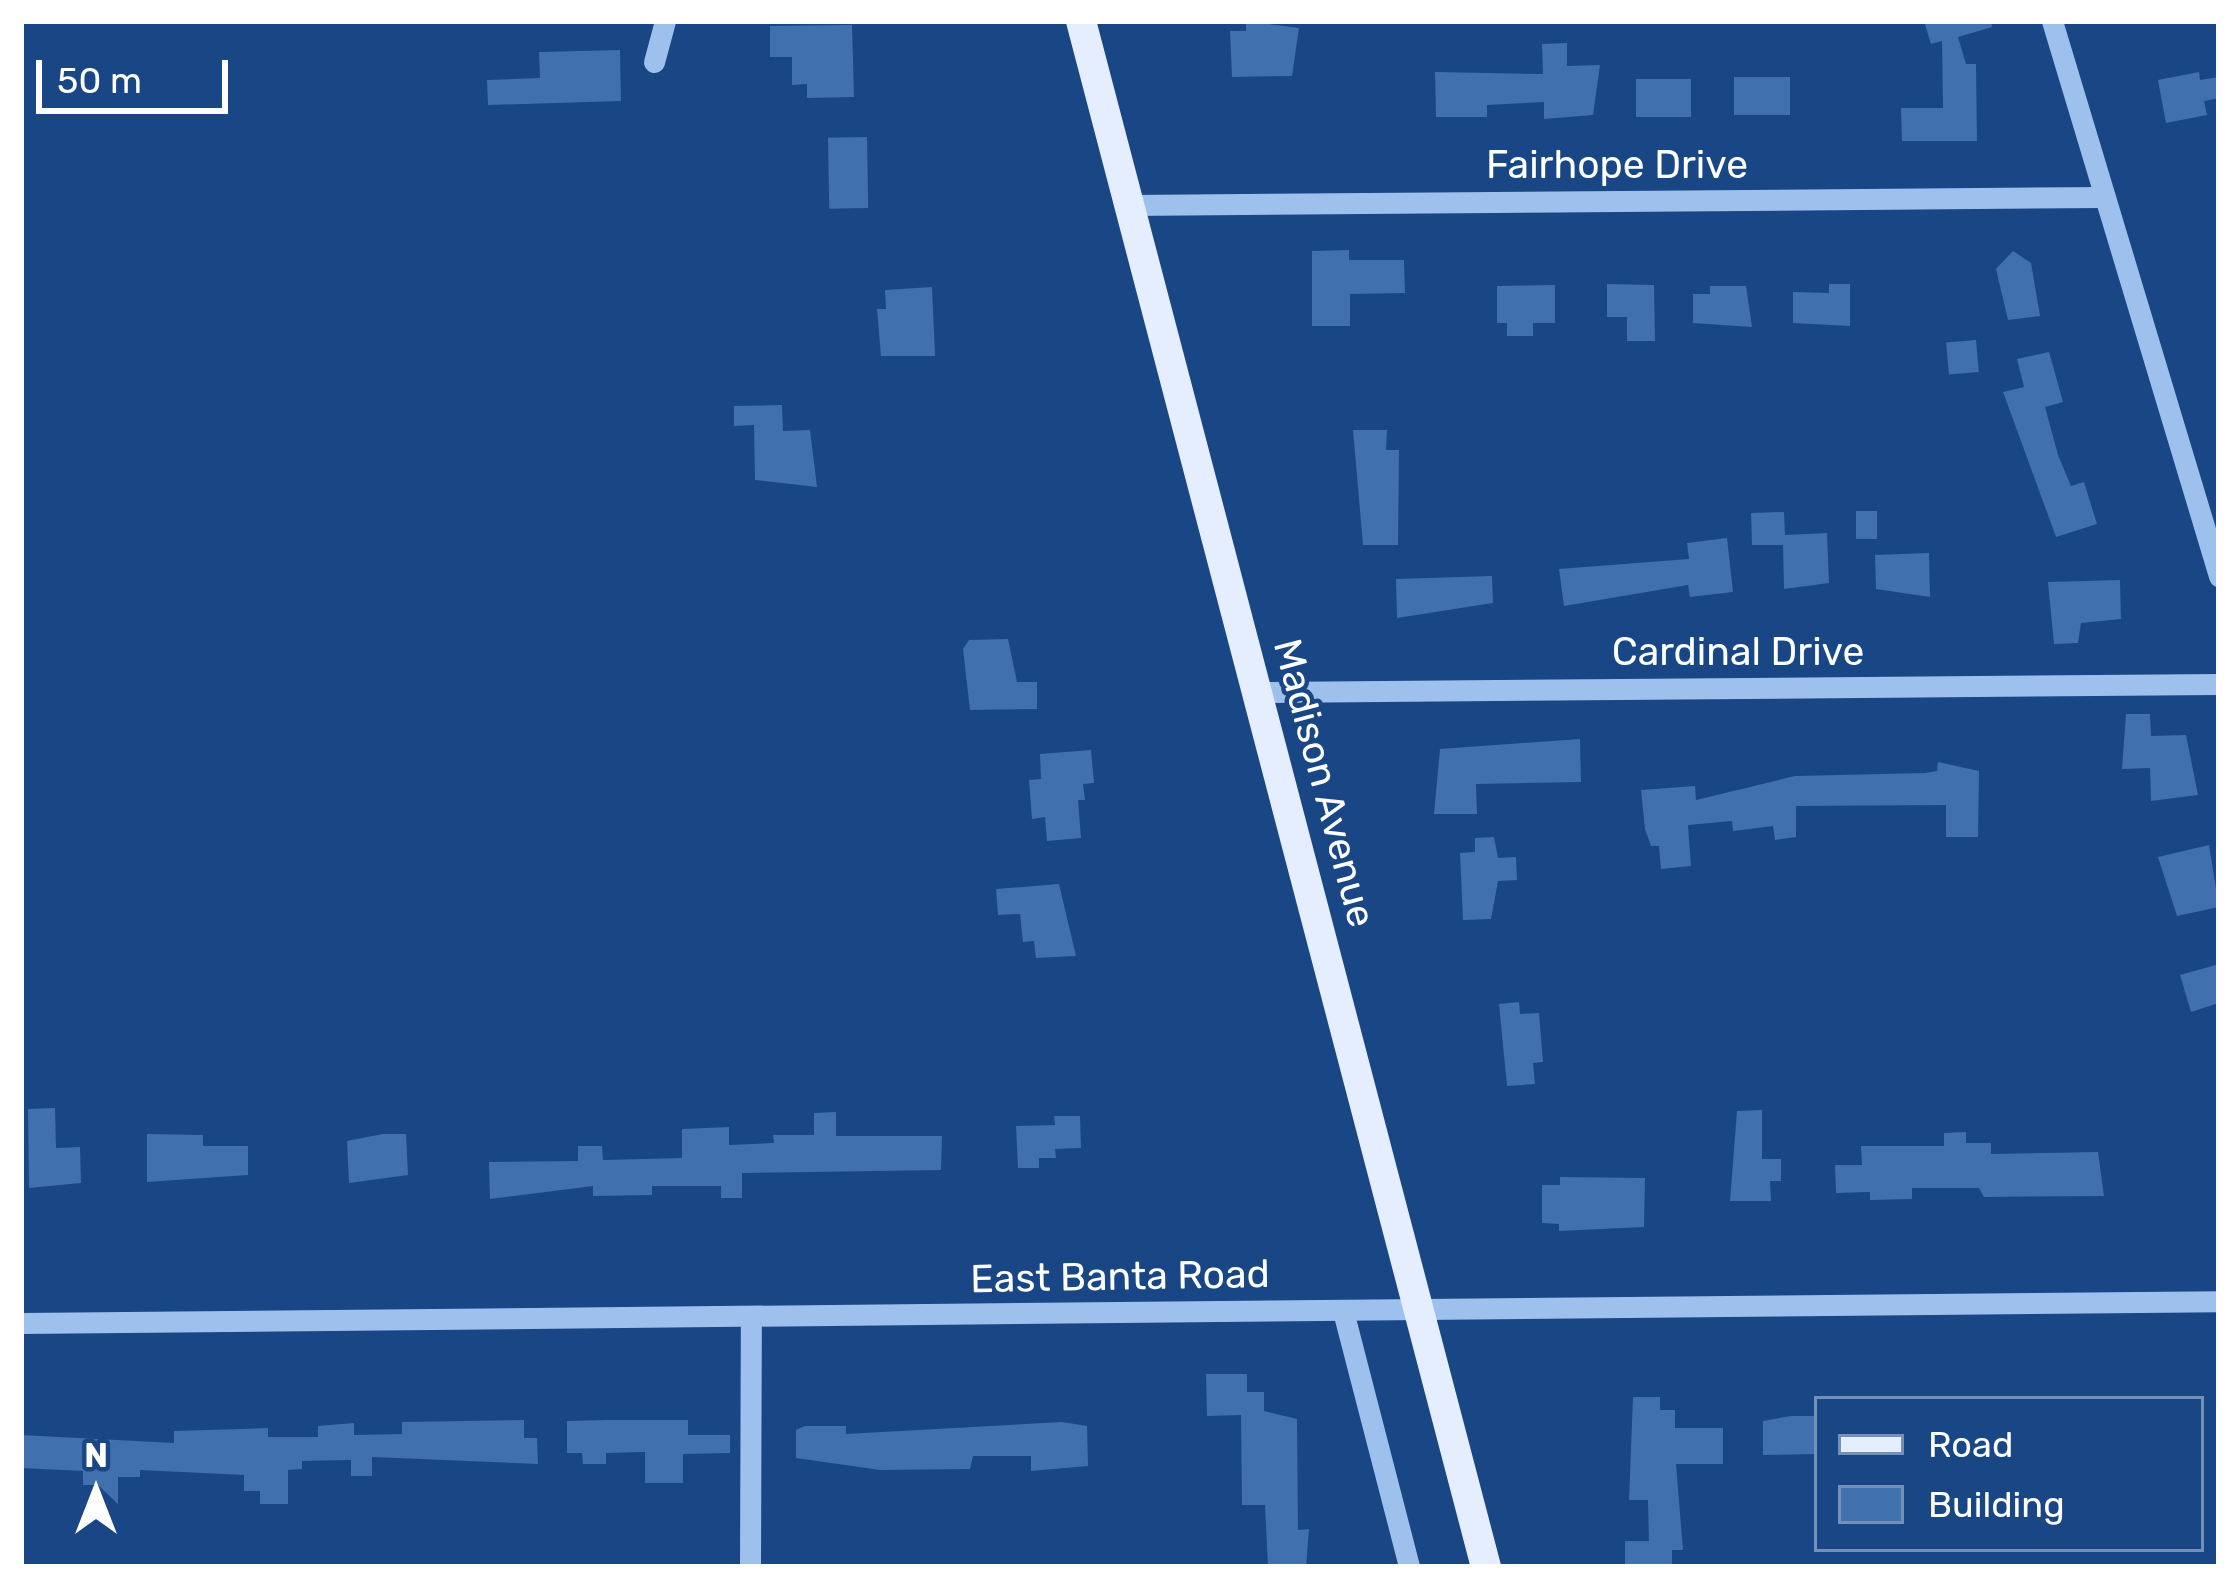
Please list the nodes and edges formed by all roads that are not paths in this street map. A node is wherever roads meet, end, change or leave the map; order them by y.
1 (665, 21) edge
2 (1082, 21) edge
3 (2052, 21) edge
4 (655, 62) dead end
5 (2105, 197) junction
6 (1130, 205) junction
7 (2219, 576) edge
8 (2219, 684) edge
9 (1258, 692) junction
10 (2219, 1300) edge
11 (1342, 1310) junction
12 (1421, 1310) junction
13 (751, 1316) junction
14 (21, 1323) edge
15 (750, 1567) edge
16 (1409, 1567) edge
17 (1486, 1567) edge

1 - 4 street
2 - 6 main road, Madison Avenue
3 - 5 street
5 - 6 street, Fairhope Drive
5 - 7 street
6 - 9 main road, Madison Avenue
8 - 9 street, Cardinal Drive
9 - 12 main road, Madison Avenue
10 - 12 street, East Banta Road
11 - 12 street, East Banta Road
11 - 13 street, East Banta Road
11 - 16 street
12 - 17 main road, Madison Avenue
13 - 14 street, East Banta Road
13 - 15 street

